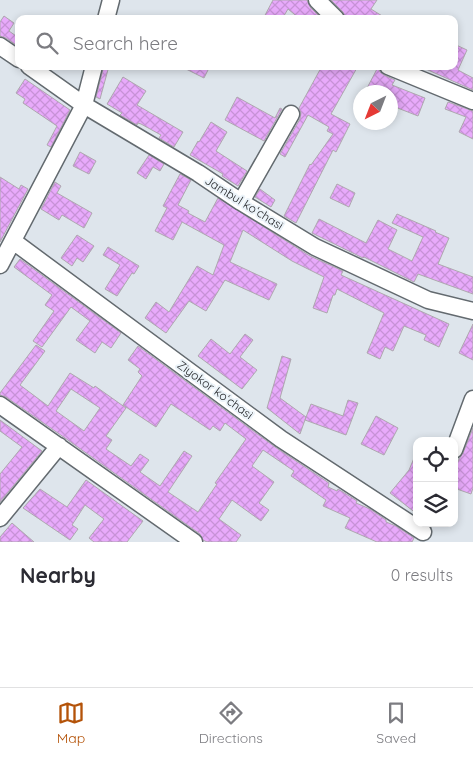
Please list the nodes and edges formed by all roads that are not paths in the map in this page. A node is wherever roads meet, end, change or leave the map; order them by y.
1 (111, 0) edge
2 (316, 0) edge
3 (107, 15) edge
4 (332, 15) edge
5 (0, 46) edge
6 (15, 56) edge
7 (35, 70) edge
8 (93, 70) edge
9 (398, 70) edge
10 (473, 101) edge
11 (84, 105) junction
12 (292, 114) dead end
13 (241, 202) junction
14 (13, 240) junction
15 (0, 265) edge
16 (473, 310) edge
17 (473, 399) edge
18 (0, 405) edge
19 (458, 439) edge
20 (59, 446) junction
21 (0, 518) edge
22 (423, 532) edge
23 (194, 542) edge

1 - 3 street
2 - 4 street
5 - 6 street
7 - 11 street, Jambul koʻchasi
8 - 11 street
9 - 10 street
11 - 13 street, Jambul koʻchasi
11 - 14 street
12 - 13 street
13 - 16 street, Jambul koʻchasi
14 - 15 street
14 - 22 street, Ziyokor koʻchasi
17 - 19 street
18 - 20 street
20 - 21 street
20 - 23 street

